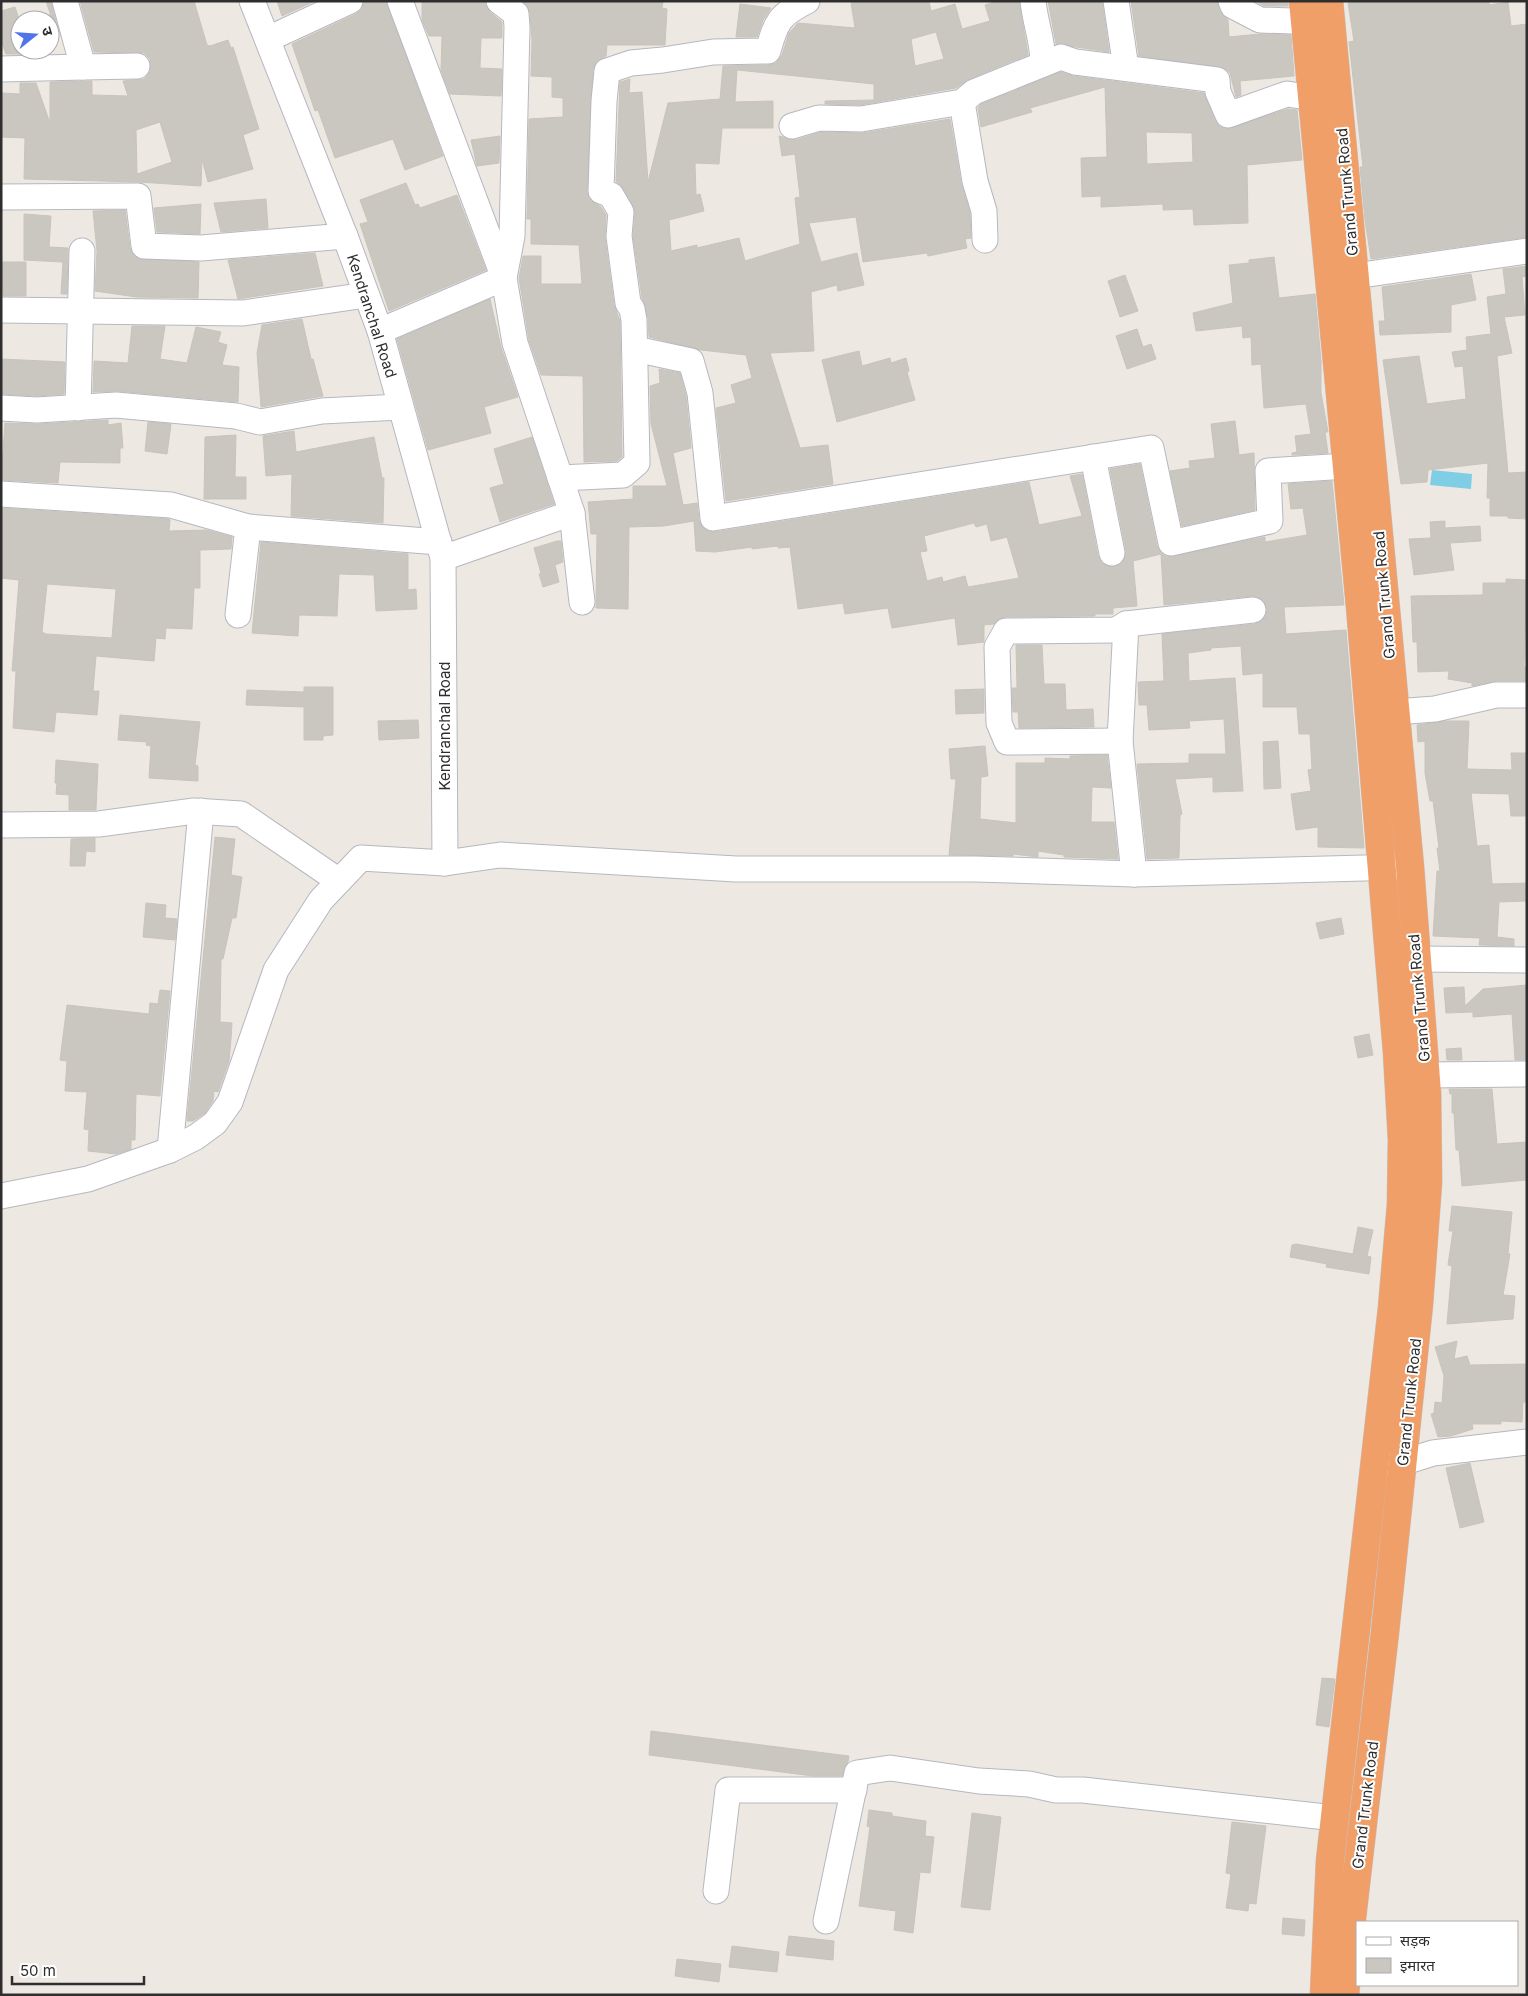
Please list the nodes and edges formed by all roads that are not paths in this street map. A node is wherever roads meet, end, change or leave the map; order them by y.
1 (65, 1) edge
2 (252, 1) edge
3 (350, 1) edge
4 (400, 1) edge
5 (499, 1) edge
6 (806, 1) edge
7 (1033, 1) edge
8 (1116, 1) edge
9 (1231, 1) edge
10 (1317, 11) edge
11 (268, 39) junction
12 (1044, 63) junction
13 (137, 66) dead end
14 (83, 67) junction
15 (1126, 68) junction
16 (1, 69) edge
17 (962, 102) junction
18 (1314, 111) junction
19 (792, 126) dead end
20 (1, 197) edge
21 (345, 236) junction
22 (985, 240) dead end
23 (82, 251) dead end
24 (1527, 251) edge
25 (1355, 276) junction
26 (504, 278) junction
27 (366, 295) junction
28 (1, 310) edge
29 (79, 311) junction
30 (380, 332) junction
31 (635, 349) junction
32 (1, 408) edge
33 (78, 408) junction
34 (400, 408) junction
35 (1093, 457) junction
36 (1347, 466) junction
37 (560, 478) junction
38 (1, 494) edge
39 (572, 514) junction
40 (248, 527) junction
41 (441, 550) junction
42 (1112, 553) dead end
43 (582, 602) dead end
44 (1252, 610) dead end
45 (238, 616) dead end
46 (1126, 624) junction
47 (1527, 695) edge
48 (1395, 712) junction
49 (1120, 742) junction
50 (201, 811) junction
51 (1, 825) edge
52 (445, 863) junction
53 (1380, 867) junction
54 (1410, 867) junction
55 (1134, 874) junction
56 (339, 881) junction
57 (1416, 960) junction
58 (1527, 960) edge
59 (1527, 1074) edge
60 (1426, 1075) junction
61 (170, 1150) junction
62 (1, 1196) edge
63 (1527, 1442) edge
64 (1403, 1464) junction
65 (1373, 1471) junction
66 (854, 1790) junction
67 (1335, 1818) junction
68 (716, 1891) dead end
69 (826, 1921) dead end
70 (1324, 1995) edge
71 (1345, 1995) edge

1 - 14 street
2 - 11 street, Kendranchal Road
3 - 11 street
4 - 26 street
5 - 26 street
6 - 31 street
7 - 12 street
8 - 15 street
9 - 10 street
10 - 18 highway, Grand Trunk Road
10 - 25 highway, Grand Trunk Road
11 - 21 street, Kendranchal Road
12 - 15 street
12 - 17 street
13 - 14 street
14 - 16 street
15 - 18 street
17 - 19 street
17 - 22 street
18 - 36 highway, Grand Trunk Road
20 - 21 street
21 - 27 street, Kendranchal Road
23 - 29 street
24 - 25 street
25 - 48 highway, Grand Trunk Road
26 - 30 street
26 - 37 street
27 - 29 street
27 - 30 street, Kendranchal Road
28 - 29 street
29 - 33 street
30 - 34 street, Kendranchal Road
31 - 35 street
31 - 37 street
32 - 33 street
33 - 34 street
34 - 41 street, Kendranchal Road
35 - 36 street
35 - 42 street
36 - 53 highway, Grand Trunk Road
37 - 39 street
38 - 40 street
39 - 41 street
39 - 43 street
40 - 41 street
40 - 45 street
41 - 52 street, Kendranchal Road
44 - 46 street
46 - 49 street
46 - 49 street
47 - 48 street
48 - 54 highway, Grand Trunk Road
49 - 55 street
50 - 51 street
50 - 56 street
50 - 61 street
52 - 55 street
52 - 56 street
53 - 54 street
53 - 55 street
53 - 65 highway, Grand Trunk Road
54 - 57 highway, Grand Trunk Road
56 - 61 street
57 - 58 street
57 - 60 highway, Grand Trunk Road
59 - 60 street
60 - 64 highway, Grand Trunk Road
61 - 62 street
63 - 64 street
64 - 65 street
64 - 71 highway, Grand Trunk Road
65 - 67 highway, Grand Trunk Road
66 - 67 street
66 - 68 street
66 - 69 street
67 - 70 highway, Grand Trunk Road

